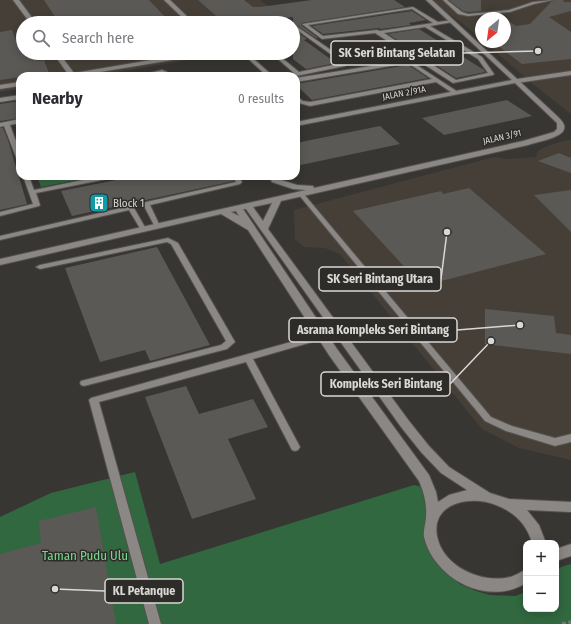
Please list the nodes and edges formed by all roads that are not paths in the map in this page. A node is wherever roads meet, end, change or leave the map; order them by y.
1 (16, 0) edge
2 (167, 0) edge
3 (428, 0) edge
4 (445, 0) edge
5 (550, 0) edge
6 (28, 16) edge
7 (183, 16) edge
8 (451, 21) junction
9 (437, 23) junction
10 (425, 25) junction
11 (300, 30) edge
12 (380, 32) junction
13 (319, 43) junction
14 (390, 55) dead end
15 (61, 60) edge
16 (161, 60) edge
17 (252, 60) edge
18 (281, 60) edge
19 (346, 63) junction
20 (70, 72) edge
21 (90, 72) edge
22 (265, 72) edge
23 (296, 72) edge
24 (571, 73) edge
25 (300, 74) edge
26 (300, 79) edge
27 (436, 80) junction
28 (516, 81) junction
29 (16, 85) edge
30 (0, 87) edge
31 (456, 93) junction
32 (16, 98) edge
33 (0, 100) edge
34 (300, 101) edge
35 (16, 122) edge
36 (300, 123) edge
37 (3, 124) edge
38 (16, 152) edge
39 (28, 180) edge
40 (92, 180) edge
41 (238, 180) edge
42 (275, 180) edge
43 (279, 180) edge
44 (326, 188) junction
45 (32, 192) junction
46 (301, 194) junction
47 (278, 199) junction
48 (264, 202) junction
49 (248, 206) junction
50 (238, 208) junction
51 (221, 211) junction
52 (0, 214) edge
53 (157, 226) junction
54 (143, 229) junction
55 (259, 230) junction
56 (0, 238) edge
57 (0, 262) edge
58 (40, 267) dead end
59 (323, 336) junction
60 (248, 358) junction
61 (84, 384) dead end
62 (571, 438) edge
63 (295, 447) dead end
64 (485, 495) junction
65 (508, 504) junction
66 (571, 507) edge
67 (433, 517) junction
68 (538, 540) edge
69 (571, 550) edge
70 (559, 554) edge
71 (523, 578) edge
72 (155, 624) edge

1 - 6 street
2 - 7 street
3 - 8 street, JALAN 3/91
4 - 5 lane
8 - 9 lane
8 - 28 street, JALAN 3/91
9 - 10 lane
9 - 12 lane
10 - 12 lane
10 - 12 lane
11 - 13 lane
12 - 13 lane
13 - 19 lane
14 - 19 lane
15 - 20 street
16 - 21 street
17 - 22 lane
18 - 23 lane
19 - 25 lane
24 - 28 lane
26 - 27 lane
27 - 31 lane
27 - 34 lane
28 - 31 street, JALAN 2/91A
28 - 44 street, JALAN 3/91
29 - 30 street
31 - 36 street, JALAN 2/91A
32 - 33 lane
35 - 37 lane
37 - 38 lane
39 - 45 lane
40 - 45 lane
41 - 53 lane
42 - 48 street
43 - 44 street
44 - 46 street, JALAN 3/91
45 - 52 lane
46 - 47 street, JALAN 3/91
46 - 62 lane
47 - 48 street, JALAN 3/91
47 - 55 street
48 - 49 street, JALAN 3/91
49 - 50 street, JALAN 3/91
49 - 55 street
50 - 51 street, JALAN 3/91
50 - 55 street
51 - 53 street, JALAN 3/91
51 - 55 street
53 - 54 street, JALAN 3/91
54 - 56 lane
54 - 57 street, JALAN 3/91
55 - 59 street
55 - 64 street
58 - 61 lane
59 - 60 lane
59 - 67 street
60 - 63 lane
60 - 72 lane
64 - 65 street
64 - 67 street
65 - 66 street
65 - 68 street
67 - 71 street
69 - 70 street

